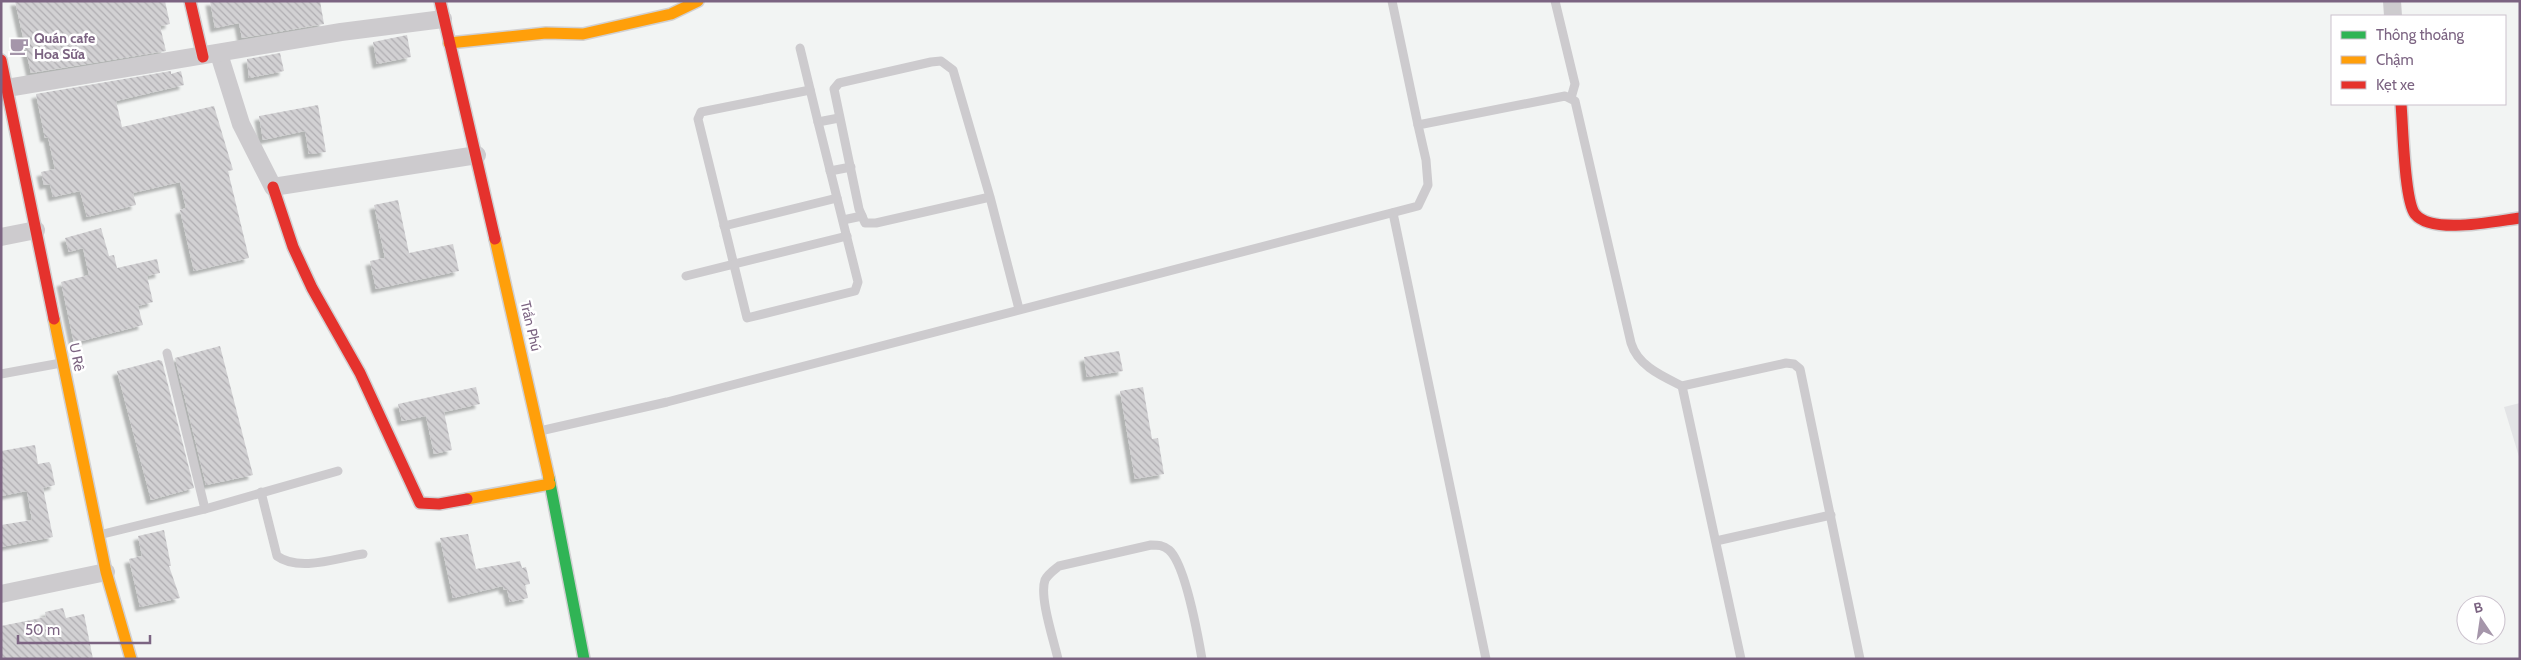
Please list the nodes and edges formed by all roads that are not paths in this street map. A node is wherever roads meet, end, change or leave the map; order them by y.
1 (190, 1) edge
2 (440, 1) edge
3 (698, 1) edge
4 (1392, 1) edge
5 (1555, 1) edge
6 (2392, 1) edge
7 (2393, 15) edge
8 (442, 19) junction
9 (449, 42) junction
10 (800, 48) dead end
11 (211, 55) junction
12 (1, 60) edge
13 (7, 88) junction
14 (810, 90) junction
15 (1571, 98) junction
16 (2401, 105) edge
17 (839, 118) junction
18 (818, 122) junction
19 (1418, 125) junction
20 (477, 155) junction
21 (850, 167) junction
22 (830, 171) junction
23 (273, 188) junction
24 (990, 197) junction
25 (837, 198) junction
26 (1393, 213) junction
27 (862, 216) junction
28 (2520, 218) edge
29 (843, 220) junction
30 (724, 226) junction
31 (36, 230) junction
32 (847, 236) junction
33 (1, 237) edge
34 (733, 265) junction
35 (686, 276) dead end
36 (1019, 309) junction
37 (167, 353) dead end
38 (63, 363) junction
39 (1, 374) edge
40 (1682, 386) junction
41 (540, 431) junction
42 (338, 471) dead end
43 (550, 484) junction
44 (261, 492) junction
45 (205, 509) junction
46 (1831, 515) junction
47 (99, 535) junction
48 (1716, 541) junction
49 (363, 554) dead end
50 (106, 572) junction
51 (1, 594) edge
52 (131, 659) edge
53 (584, 659) edge
54 (1058, 659) edge
55 (1202, 659) edge
56 (1486, 659) edge
57 (1741, 659) edge
58 (1860, 659) edge

1 - 11 street
2 - 8 street, Trần Phú
3 - 9 street
4 - 19 lane
5 - 15 lane
6 - 7 street
8 - 9 street, Trần Phú
8 - 11 street
9 - 20 street, Trần Phú
10 - 14 lane
11 - 13 street
11 - 23 street
12 - 13 street, U Rê
13 - 31 street, U Rê
14 - 18 lane
14 - 30 lane
15 - 19 lane
15 - 40 lane
16 - 28 street
17 - 18 lane
17 - 21 lane
17 - 24 lane
18 - 22 lane
19 - 26 lane
20 - 23 street
20 - 41 street, Trần Phú
21 - 22 lane
21 - 27 lane
22 - 25 lane
23 - 43 street
24 - 27 lane
24 - 36 lane
25 - 29 lane
25 - 30 lane
26 - 36 lane
26 - 56 lane
27 - 29 lane
29 - 32 lane
30 - 34 lane
31 - 33 street
31 - 38 street, U Rê
32 - 34 lane
32 - 34 lane
34 - 35 lane
36 - 41 lane
37 - 45 lane
38 - 39 lane
38 - 47 street, U Rê
40 - 46 lane
40 - 48 lane
41 - 43 street, Trần Phú
42 - 44 lane
43 - 53 street, Trần Phú
44 - 45 lane
44 - 49 lane
45 - 47 lane
46 - 48 lane
46 - 58 lane
47 - 50 street, U Rê
48 - 57 lane
50 - 51 street
50 - 52 street, U Rê
54 - 55 lane

